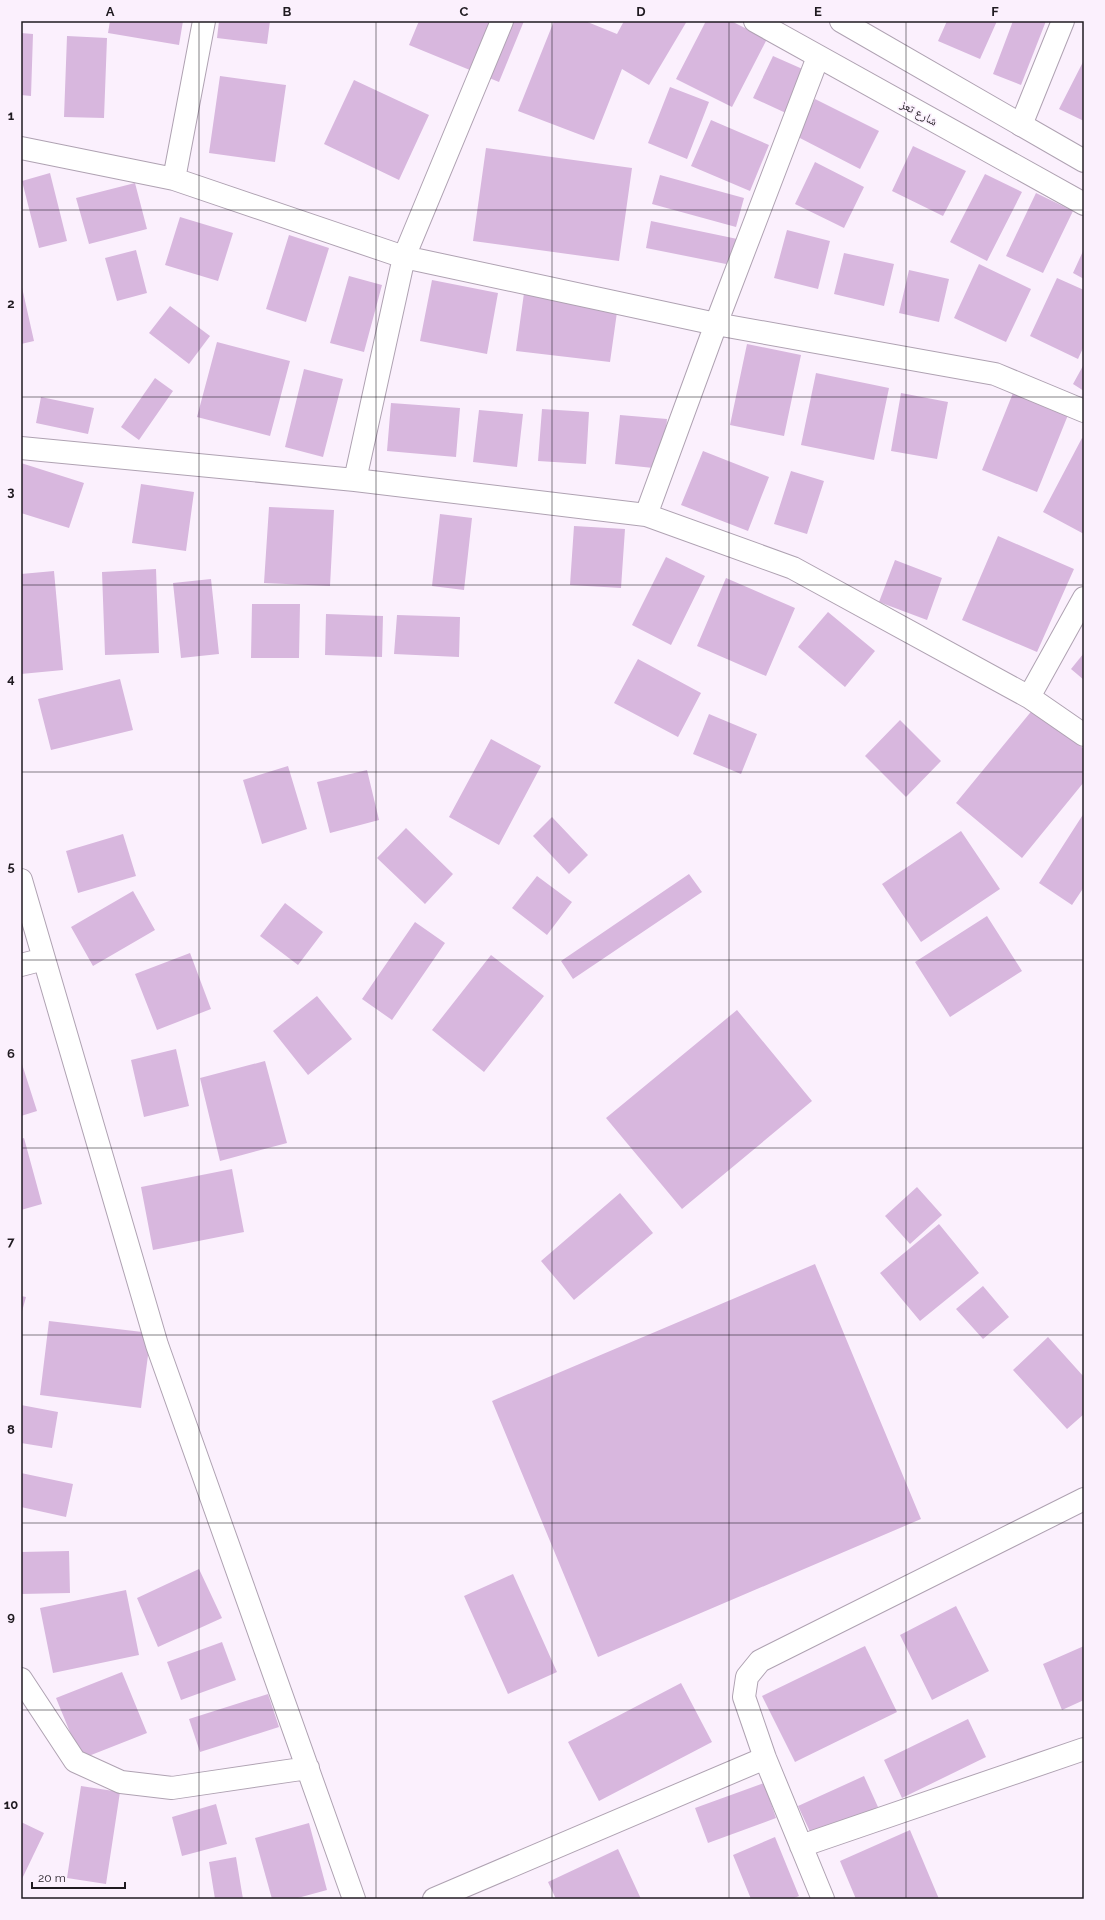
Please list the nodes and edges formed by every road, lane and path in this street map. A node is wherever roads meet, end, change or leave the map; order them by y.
1 (204, 21) edge
2 (502, 21) edge
3 (755, 21) edge
4 (841, 21) edge
5 (1063, 21) edge
6 (818, 57) junction
7 (1021, 125) junction
8 (21, 148) edge
9 (1084, 161) edge
10 (174, 179) junction
11 (1084, 204) edge
12 (404, 257) junction
13 (716, 324) junction
14 (1084, 411) edge
15 (21, 448) edge
16 (355, 480) junction
17 (646, 515) junction
18 (1084, 598) edge
19 (1029, 697) junction
20 (1084, 735) edge
21 (21, 880) edge
22 (44, 960) junction
23 (21, 965) edge
24 (1084, 1499) edge
25 (21, 1679) edge
26 (1084, 1749) edge
27 (765, 1758) junction
28 (308, 1768) junction
29 (801, 1846) junction
30 (354, 1899) edge
31 (434, 1899) edge
32 (823, 1899) edge

1 - 10 street
2 - 12 street
3 - 6 street, شارع تعز
4 - 7 street
5 - 7 street
6 - 11 street, شارع تعز
6 - 13 street
7 - 9 street
8 - 10 street
10 - 12 street
12 - 13 street
12 - 16 street
13 - 14 street
13 - 17 street
15 - 16 street
16 - 17 street
17 - 19 street
18 - 19 street
19 - 20 street
21 - 22 street
22 - 23 street
22 - 28 street
24 - 27 street
25 - 28 street
26 - 29 street
27 - 29 street
27 - 31 street
28 - 30 street
29 - 32 street

